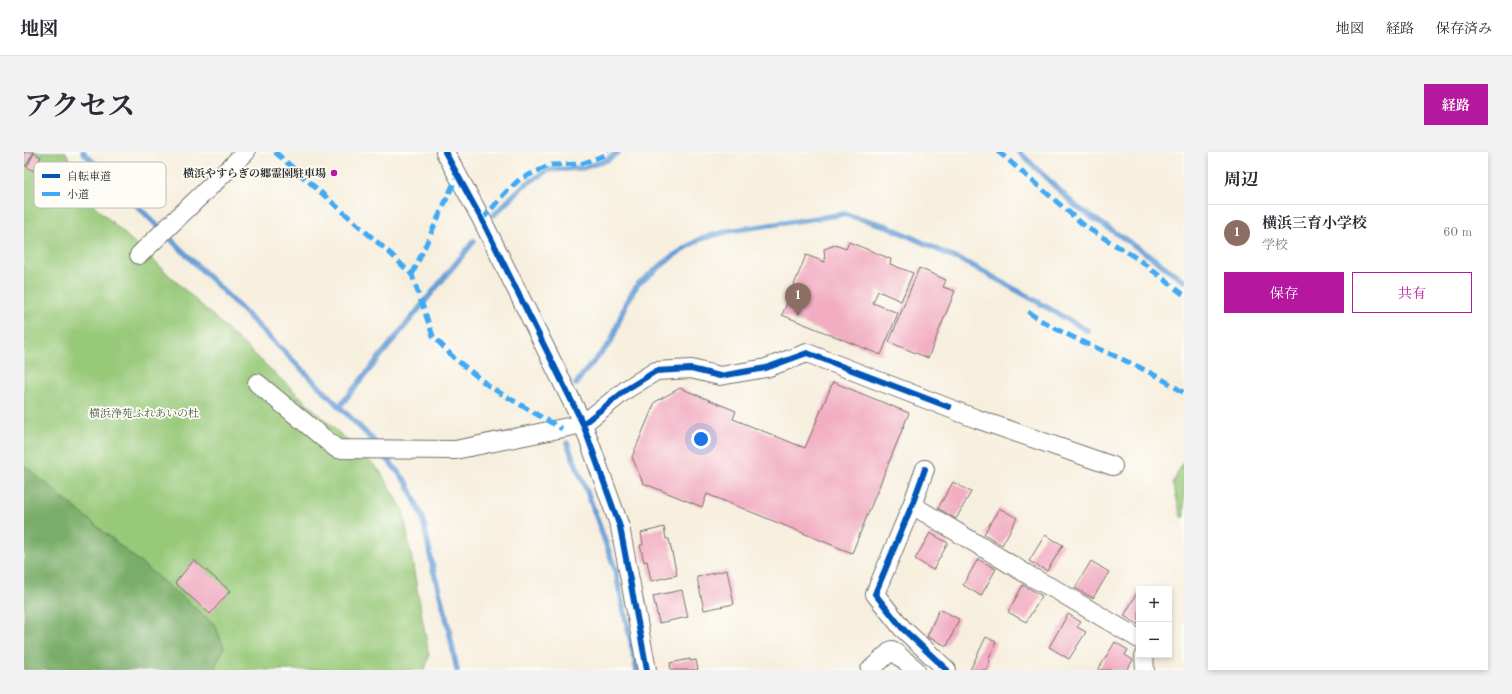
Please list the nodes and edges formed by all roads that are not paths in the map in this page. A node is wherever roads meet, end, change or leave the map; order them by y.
1 (246, 152) edge
2 (445, 152) edge
3 (139, 255) dead end
4 (257, 383) dead end
5 (583, 424) junction
6 (1114, 466) dead end
7 (925, 469) dead end
8 (912, 505) junction
9 (1136, 637) edge
10 (1144, 658) edge
11 (647, 670) edge
12 (870, 670) edge
13 (916, 670) edge
14 (947, 670) edge
15 (1145, 670) edge

1 - 3 street
2 - 5 street
4 - 5 street
5 - 6 street
5 - 11 street
7 - 8 street
8 - 9 street
8 - 14 street
10 - 15 street
12 - 13 street

